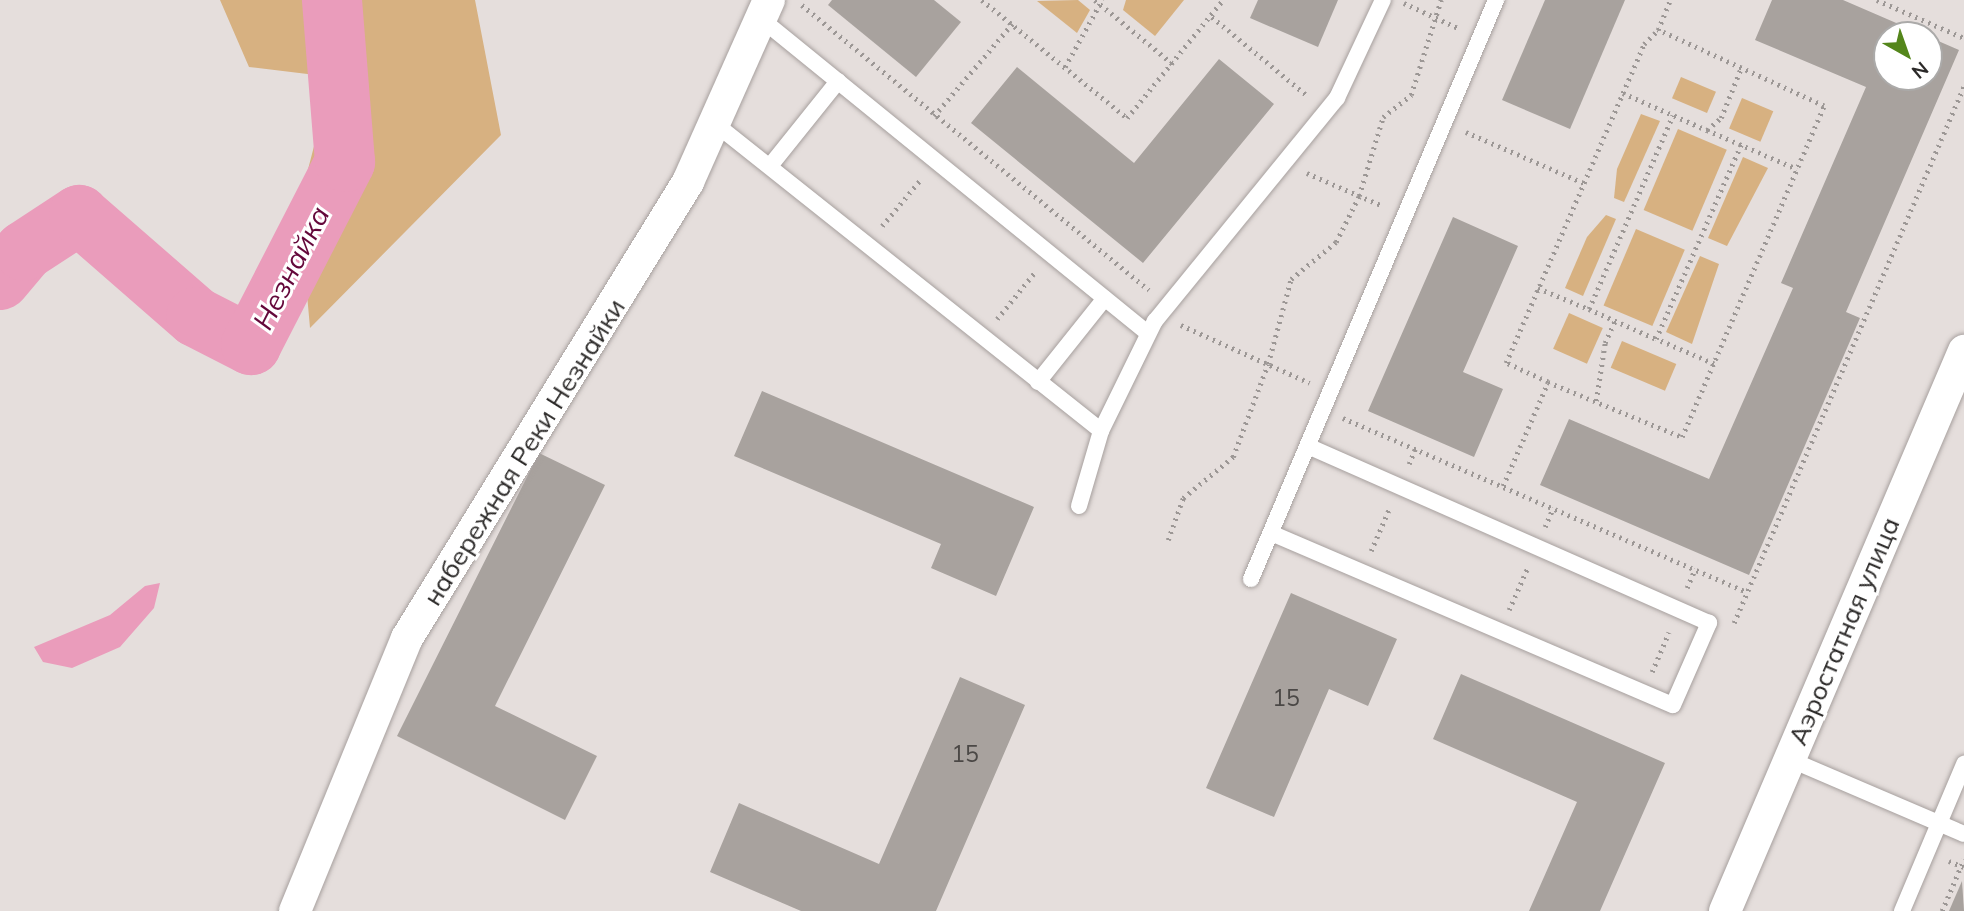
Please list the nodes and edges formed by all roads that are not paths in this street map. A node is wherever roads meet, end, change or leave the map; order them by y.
1 (1383, 0) edge
2 (1496, 0) edge
3 (764, 9) edge
4 (838, 81) junction
5 (713, 122) junction
6 (770, 166) junction
7 (1105, 298) junction
8 (1148, 333) junction
9 (1964, 351) edge
10 (1038, 382) junction
11 (1101, 431) junction
12 (1308, 446) junction
13 (1079, 506) dead end
14 (1270, 533) junction
15 (1251, 579) dead end
16 (1789, 759) junction
17 (1964, 764) edge
18 (1939, 823) junction
19 (1964, 834) edge
20 (295, 911) edge
21 (1725, 911) edge
22 (1902, 911) edge

1 - 8 lane
2 - 12 lane
3 - 4 lane
3 - 5 street, набережная Реки Незнайки
4 - 6 lane
4 - 7 lane
5 - 6 lane
5 - 20 street, набережная Реки Незнайки
6 - 10 lane
7 - 8 lane
7 - 10 lane
8 - 11 lane
9 - 16 street, Аэростатная улица
10 - 11 lane
11 - 13 lane
12 - 14 lane
12 - 14 lane
14 - 15 lane
16 - 18 lane
16 - 21 street, Аэростатная улица
17 - 18 lane
18 - 19 lane
18 - 22 lane

